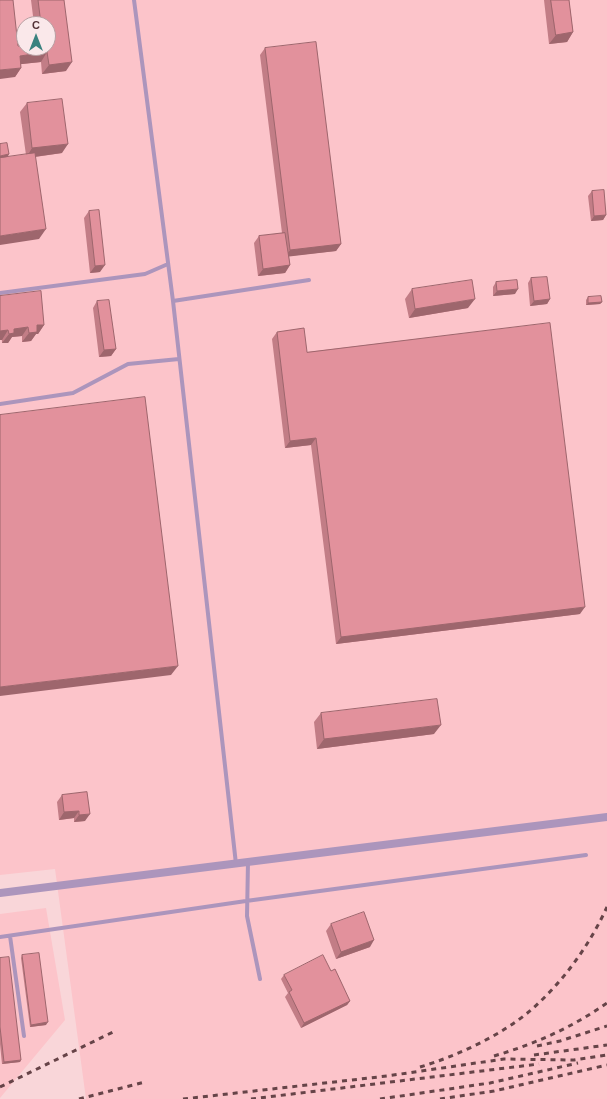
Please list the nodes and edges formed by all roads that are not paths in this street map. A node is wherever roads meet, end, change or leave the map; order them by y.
1 (134, 0) edge
2 (168, 264) junction
3 (308, 280) dead end
4 (0, 293) edge
5 (173, 301) junction
6 (179, 360) junction
7 (0, 404) edge
8 (607, 817) edge
9 (586, 855) dead end
10 (248, 862) junction
11 (236, 864) junction
12 (0, 893) edge
13 (246, 902) junction
14 (10, 936) junction
15 (0, 937) edge
16 (260, 979) dead end
17 (24, 1036) dead end

1 - 2 lane
2 - 4 lane
2 - 5 lane
3 - 5 lane
5 - 6 lane
6 - 7 lane
6 - 11 lane
8 - 10 street
9 - 13 lane
10 - 11 street
10 - 13 lane
11 - 12 street
13 - 14 lane
13 - 16 lane
14 - 15 lane
14 - 17 lane

